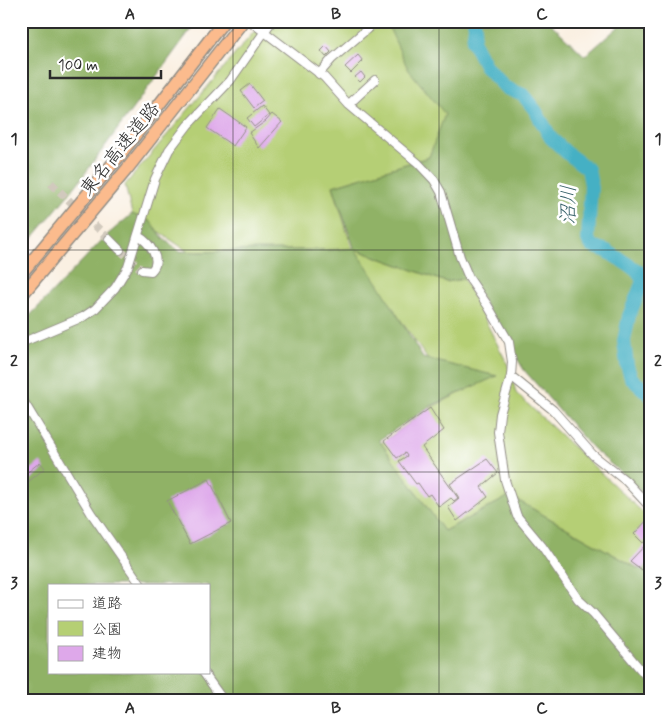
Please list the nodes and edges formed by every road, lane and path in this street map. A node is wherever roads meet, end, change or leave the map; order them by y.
1 (224, 21) edge
2 (243, 21) edge
3 (250, 21) edge
4 (272, 21) edge
5 (373, 24) dead end
6 (261, 30) junction
7 (319, 74) junction
8 (375, 80) dead end
9 (349, 104) junction
10 (138, 236) junction
11 (109, 239) tunnel mouth
12 (120, 250) tunnel mouth
13 (142, 270) dead end
14 (21, 274) edge
15 (21, 296) edge
16 (21, 343) edge
17 (511, 376) junction
18 (21, 397) edge
19 (651, 508) edge
20 (140, 584) edge
21 (204, 674) edge
22 (651, 682) edge
23 (220, 697) edge
24 (208, 700) edge

1 - 14 highway, 東名高速道路
2 - 15 highway, 東名高速道路
3 - 6 street
4 - 6 street
5 - 7 street
6 - 7 street
6 - 10 street
7 - 9 street
8 - 9 street
9 - 17 street
10 - 13 street
10 - 16 street
11 - 12 street
17 - 19 street
17 - 22 street
18 - 20 street
21 - 23 street
23 - 24 street

